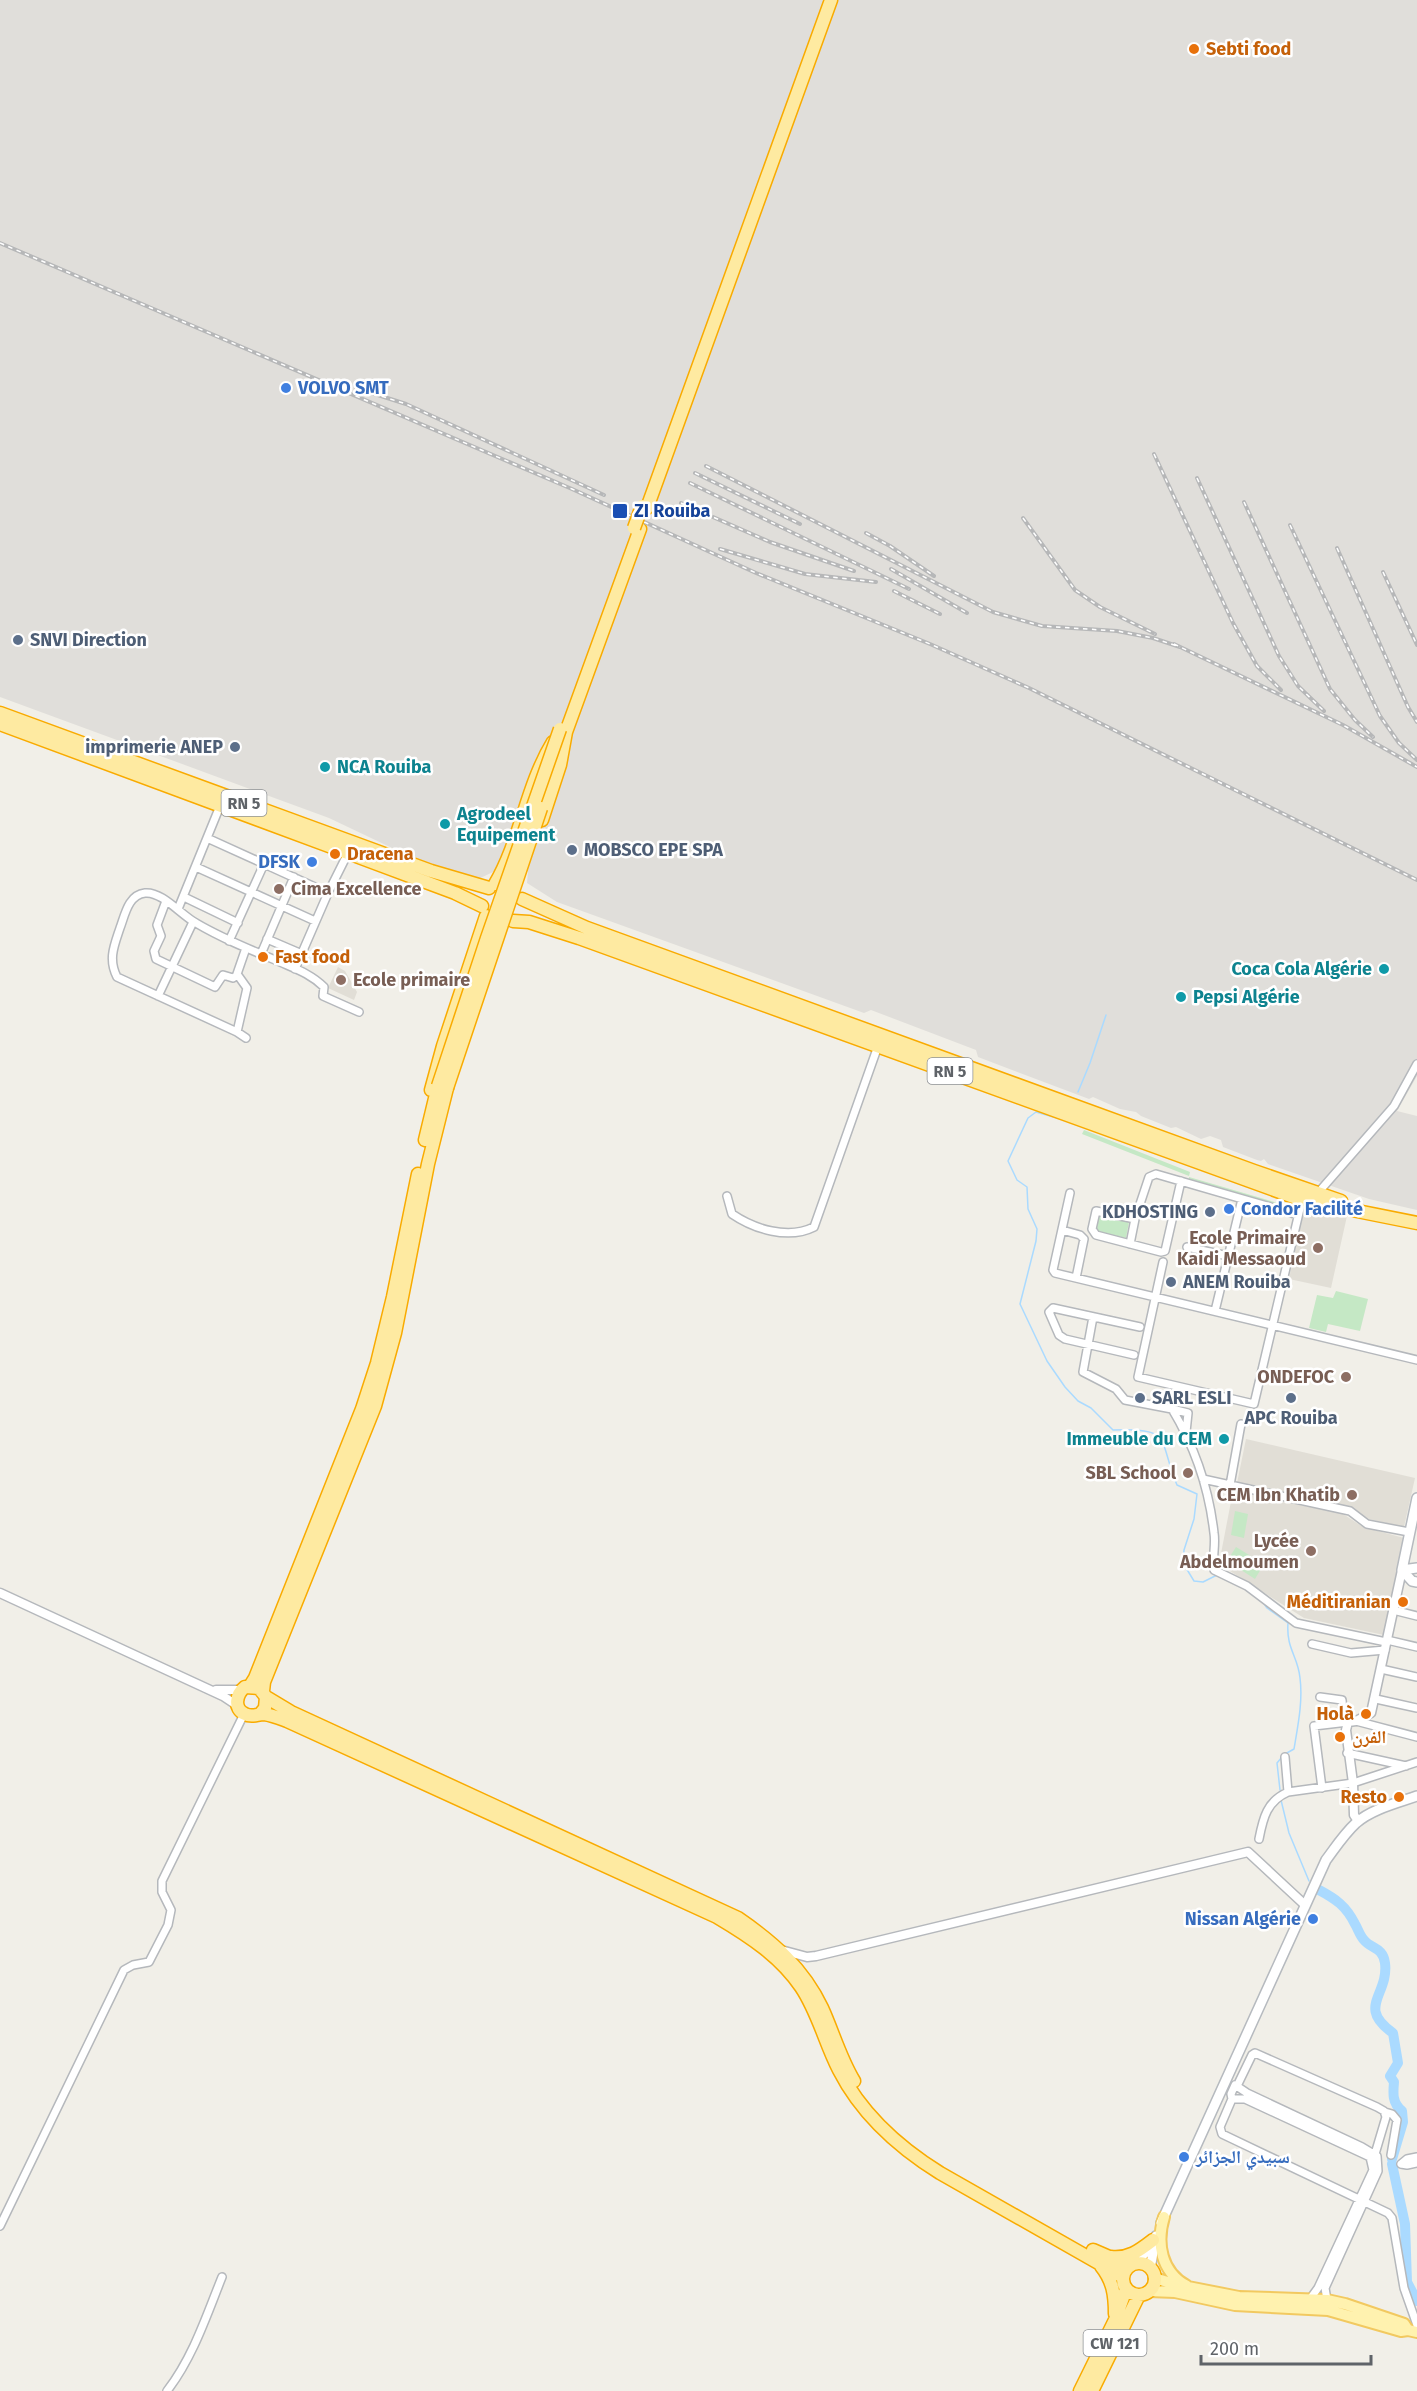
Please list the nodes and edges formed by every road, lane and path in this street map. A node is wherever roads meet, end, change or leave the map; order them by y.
1 (824, 0) edge
2 (831, 0) edge
3 (644, 507) junction
4 (0, 713) edge
5 (0, 724) edge
6 (563, 731) junction
7 (220, 806) junction
8 (207, 838) junction
9 (348, 853) junction
10 (264, 864) junction
11 (196, 867) junction
12 (294, 877) junction
13 (492, 886) junction
14 (252, 892) junction
15 (328, 893) junction
16 (521, 896) junction
17 (184, 897) junction
18 (166, 901) junction
19 (281, 905) junction
20 (178, 909) junction
21 (484, 911) junction
22 (315, 921) junction
23 (193, 922) junction
24 (510, 922) junction
25 (238, 923) junction
26 (267, 939) junction
27 (229, 941) junction
28 (246, 948) junction
29 (261, 954) junction
30 (302, 954) junction
31 (172, 969) junction
32 (295, 969) junction
33 (237, 975) junction
34 (158, 996) junction
35 (359, 1012) dead end
36 (237, 1032) junction
37 (246, 1038) dead end
38 (878, 1046) junction
39 (1417, 1064) edge
40 (428, 1142) junction
41 (1252, 1177) junction
42 (1181, 1181) junction
43 (1070, 1193) dead end
44 (727, 1196) dead end
45 (1311, 1198) junction
46 (1242, 1199) junction
47 (1298, 1215) junction
48 (1135, 1219) junction
49 (1417, 1222) edge
50 (1062, 1230) junction
51 (1130, 1244) junction
52 (1187, 1247) dead end
53 (1228, 1256) junction
54 (1163, 1262) dead end
55 (1076, 1278) junction
56 (1155, 1298) junction
57 (1215, 1311) junction
58 (1094, 1317) junction
59 (1273, 1325) junction
60 (1140, 1327) dead end
61 (1088, 1345) junction
62 (1134, 1355) dead end
63 (1417, 1360) edge
64 (1172, 1409) junction
65 (1241, 1424) dead end
66 (1186, 1433) junction
67 (1203, 1479) junction
68 (1230, 1485) junction
69 (1417, 1498) edge
70 (1412, 1537) edge
71 (1417, 1568) edge
72 (1402, 1570) junction
73 (1417, 1582) edge
74 (0, 1593) edge
75 (1393, 1610) junction
76 (1417, 1616) edge
77 (1312, 1644) dead end
78 (1386, 1644) junction
79 (1417, 1647) edge
80 (1382, 1669) junction
81 (1417, 1677) edge
82 (246, 1688) junction
83 (207, 1689) junction
84 (265, 1694) junction
85 (1320, 1697) dead end
86 (1376, 1699) junction
87 (1417, 1708) edge
88 (241, 1710) junction
89 (260, 1714) junction
90 (1350, 1722) junction
91 (1417, 1737) edge
92 (1347, 1753) junction
93 (1285, 1757) dead end
94 (1417, 1762) edge
95 (1407, 1766) junction
96 (1353, 1783) junction
97 (1322, 1788) junction
98 (1288, 1792) junction
99 (1417, 1796) edge
100 (1358, 1821) junction
101 (1259, 1839) dead end
102 (1305, 1905) junction
103 (781, 1950) junction
104 (1237, 2086) junction
105 (1232, 2099) junction
106 (1385, 2112) junction
107 (1391, 2156) dead end
108 (1417, 2157) edge
109 (1375, 2158) junction
110 (1417, 2163) edge
111 (1361, 2202) junction
112 (1164, 2217) junction
113 (0, 2226) edge
114 (1154, 2238) junction
115 (1101, 2258) junction
116 (1152, 2273) junction
117 (1129, 2274) junction
118 (222, 2277) dead end
119 (1192, 2289) junction
120 (1150, 2292) junction
121 (1310, 2299) junction
122 (1327, 2300) junction
123 (1132, 2309) junction
124 (1115, 2320) junction
125 (1414, 2329) edge
126 (166, 2391) edge
127 (1080, 2391) edge
128 (1092, 2391) edge

1 - 3 highway
2 - 3 highway
3 - 6 highway, bridge
4 - 13 highway, RN 5
5 - 7 highway, RN 5
6 - 13 highway
6 - 16 highway
6 - 40 highway, bridge
7 - 8 street
7 - 9 highway, RN 5
8 - 10 street
8 - 11 street
9 - 15 street
9 - 21 highway, RN 5
10 - 12 street
10 - 14 street
11 - 14 street
11 - 17 street
12 - 15 street
12 - 19 street
13 - 16 highway
13 - 21 highway
14 - 19 street
14 - 25 street
15 - 22 street
16 - 24 highway
16 - 41 highway, RN 5
17 - 20 street
17 - 25 street
18 - 20 street
18 - 31 street
18 - 34 street
19 - 22 street
19 - 26 street
20 - 23 street
21 - 24 highway
21 - 40 highway
22 - 30 street
23 - 27 street
23 - 31 street
24 - 38 highway, RN 5
24 - 40 highway
25 - 27 street
26 - 29 street
26 - 30 street
27 - 28 street
28 - 29 street
28 - 33 street
29 - 32 street
30 - 32 street
31 - 33 street
31 - 34 street
32 - 35 street
33 - 36 street
34 - 36 street
36 - 37 street
38 - 41 highway, RN 5
38 - 44 street
39 - 45 street
40 - 82 highway
40 - 84 highway
41 - 45 highway, RN 5
42 - 46 street
42 - 48 street
42 - 51 street
43 - 50 street
45 - 47 street
45 - 49 highway, RN 5
46 - 47 street
46 - 53 street
47 - 59 street
48 - 51 street
48 - 51 street
50 - 55 street
50 - 55 street
52 - 53 street
53 - 57 street
54 - 56 street
55 - 56 street
56 - 57 street
56 - 59 street
57 - 59 street
58 - 60 street
58 - 61 street
58 - 61 street
59 - 63 street
61 - 62 street
61 - 64 street
64 - 66 street
64 - 66 street
65 - 68 street
66 - 67 street
67 - 68 street
67 - 78 street
68 - 70 street
69 - 70 main road
70 - 72 main road
71 - 72 main road
72 - 73 main road
72 - 75 street
74 - 83 street
75 - 76 street
75 - 78 street
77 - 78 street
78 - 79 street
78 - 80 street
80 - 81 street
80 - 86 street
82 - 83 street
82 - 84 highway
82 - 88 highway
83 - 88 street
84 - 89 highway
84 - 103 highway
85 - 90 street
86 - 87 street
86 - 90 street
88 - 89 highway
88 - 113 street
89 - 115 highway
90 - 91 street
90 - 92 street
90 - 97 street
92 - 95 street
92 - 96 street
93 - 98 street
94 - 95 street
95 - 96 street
96 - 97 street
96 - 100 street
97 - 98 street
98 - 101 street
99 - 100 main road
100 - 102 main road
102 - 103 street
102 - 112 main road
103 - 115 highway
104 - 105 street
104 - 106 street
104 - 109 street
105 - 109 street
105 - 111 street
106 - 107 street
106 - 109 street
108 - 110 street
109 - 111 street
111 - 121 street
111 - 122 street
111 - 125 street
112 - 114 main road
112 - 119 main road
114 - 115 highway
114 - 116 main road
114 - 117 main road
115 - 117 highway
115 - 124 highway
116 - 117 highway
116 - 119 main road
116 - 120 highway
117 - 120 highway
117 - 124 highway
118 - 126 street
119 - 121 main road
120 - 123 highway, CW 121
120 - 123 highway
120 - 125 main road
121 - 122 main road
122 - 125 main road
123 - 128 highway, CW 121
124 - 127 highway

